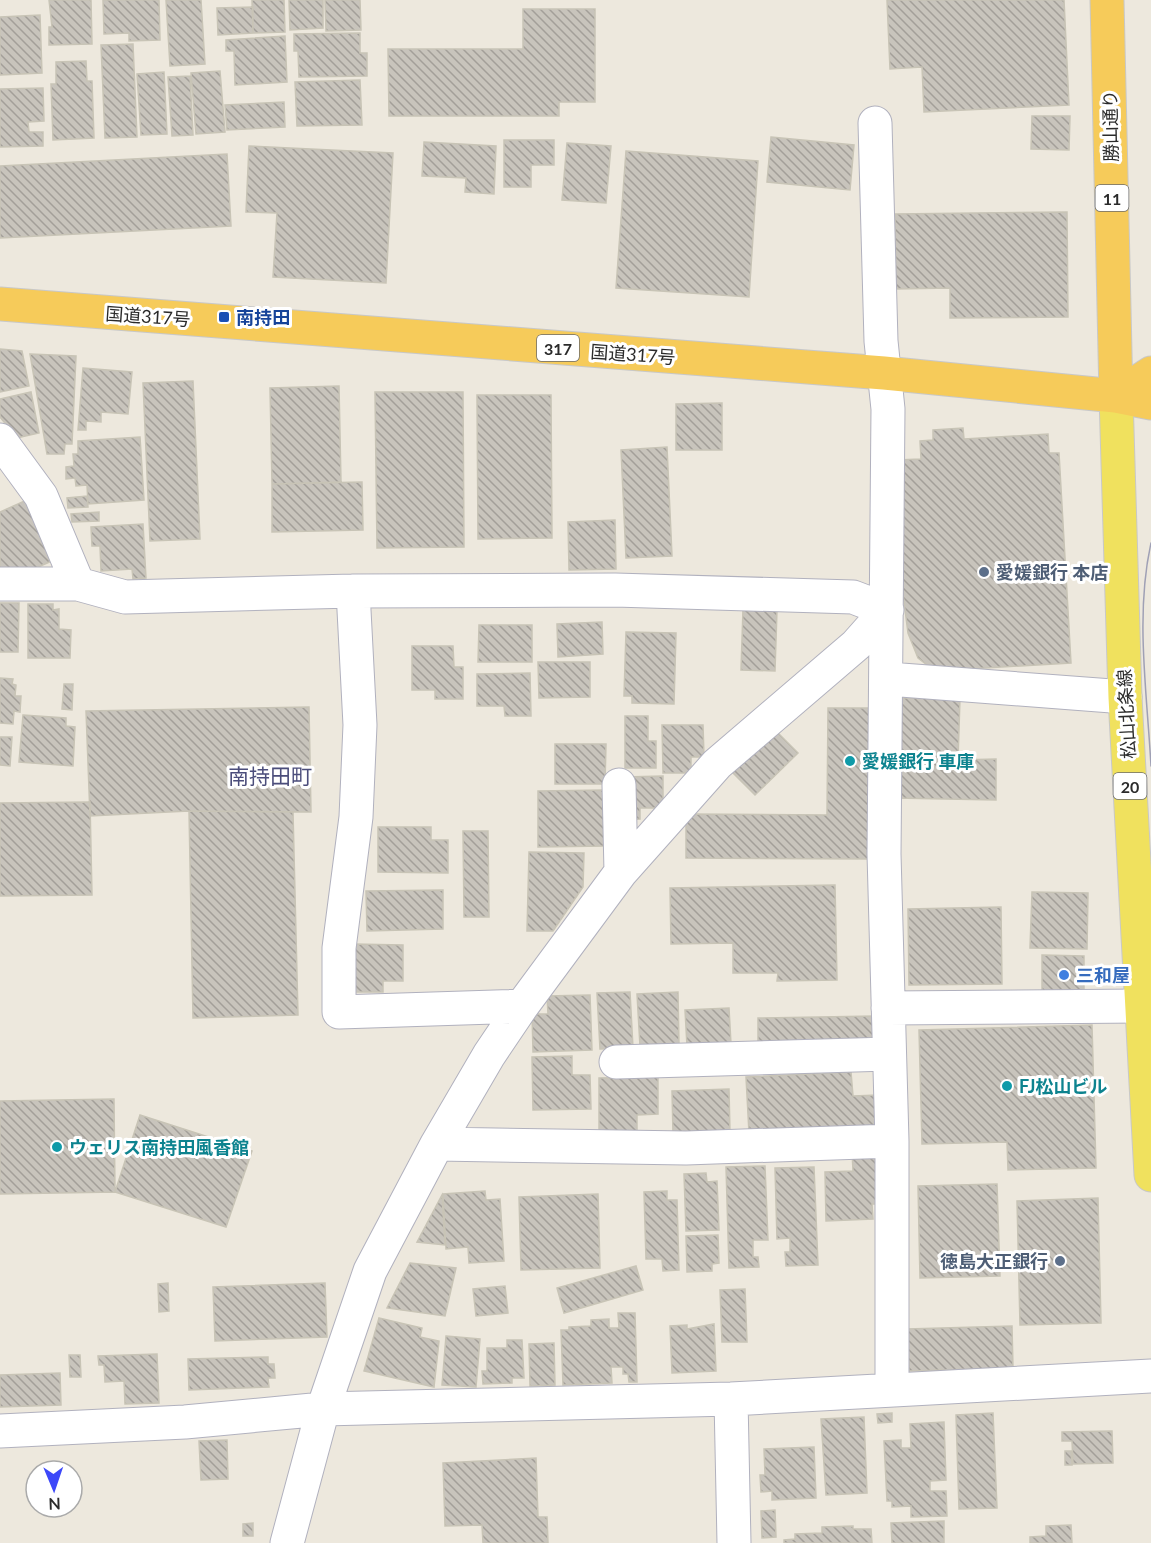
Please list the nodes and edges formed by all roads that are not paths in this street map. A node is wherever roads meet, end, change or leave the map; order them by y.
1 (1107, 0) edge
2 (875, 123) dead end
3 (0, 304) edge
4 (884, 373) junction
5 (1151, 373) edge
6 (1116, 396) junction
7 (1151, 403) edge
8 (0, 440) edge
9 (0, 584) edge
10 (78, 584) junction
11 (353, 591) junction
12 (887, 610) junction
13 (888, 679) junction
14 (1125, 697) junction
15 (619, 785) dead end
16 (621, 872) junction
17 (522, 1006) junction
18 (1142, 1006) junction
19 (888, 1008) junction
20 (889, 1054) junction
21 (616, 1062) dead end
22 (892, 1141) junction
23 (437, 1144) junction
24 (1151, 1175) edge
25 (1151, 1376) edge
26 (892, 1390) junction
27 (731, 1400) junction
28 (323, 1409) junction
29 (0, 1431) edge
30 (287, 1543) edge
31 (734, 1543) edge

1 - 6 highway, 勝山通り / 11
2 - 4 street
3 - 4 highway, 国道317号 / 317
4 - 6 highway, 国道317号 / 317
4 - 12 street
5 - 6 highway
6 - 7 highway, 国道317号
6 - 14 main road, 松山北条線 / 20
8 - 10 street
9 - 10 street
10 - 11 street
11 - 12 street
11 - 17 street
12 - 13 street
12 - 16 street
13 - 14 street
13 - 19 street
14 - 18 main road, 松山北条線 / 20
15 - 16 street
16 - 17 street
17 - 23 street
18 - 19 street
18 - 24 main road, 松山北条線 / 20
19 - 20 street
20 - 21 street
20 - 22 street
22 - 23 street
22 - 26 street
23 - 28 street
25 - 26 street
26 - 27 street
27 - 28 street
27 - 31 street
28 - 29 street
28 - 30 street

